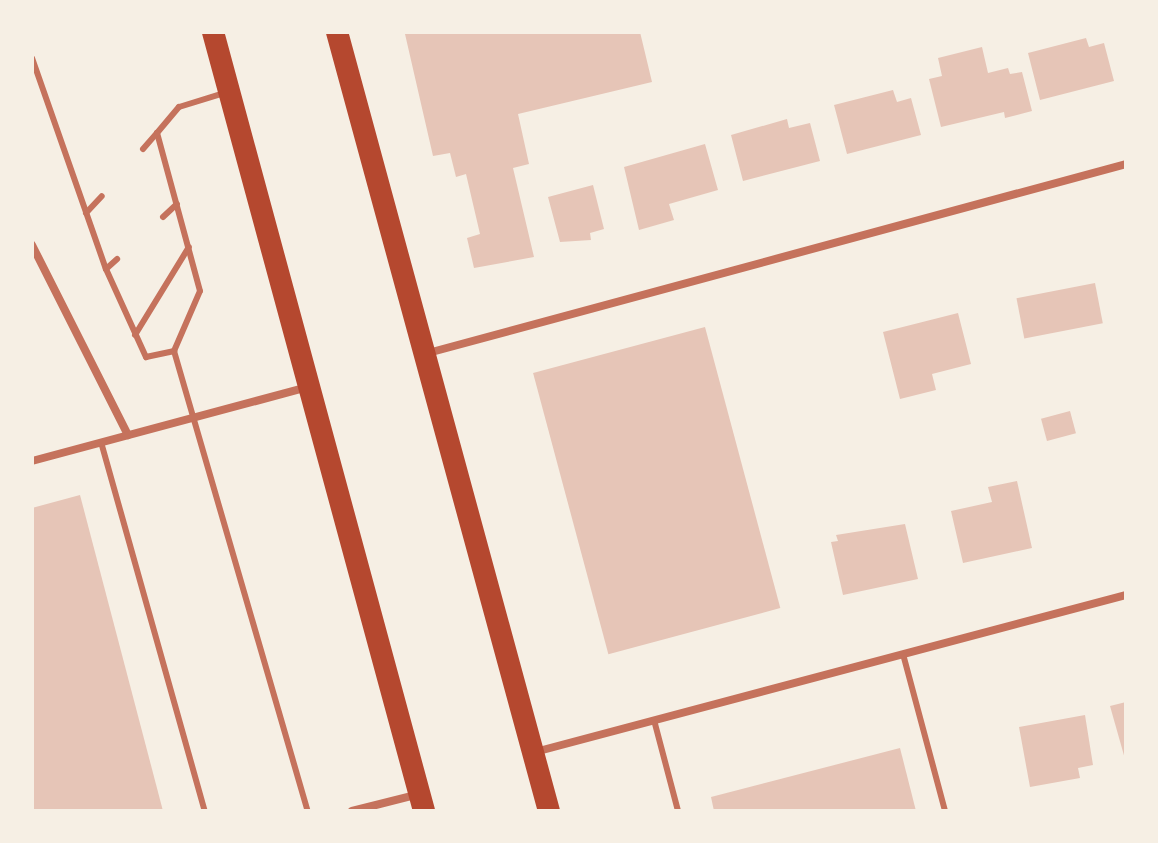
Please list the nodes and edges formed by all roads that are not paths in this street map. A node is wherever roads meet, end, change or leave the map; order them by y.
1 (213, 32) edge
2 (337, 32) edge
3 (32, 58) edge
4 (229, 92) junction
5 (157, 133) junction
6 (143, 149) dead end
7 (1126, 164) edge
8 (102, 196) dead end
9 (177, 204) junction
10 (86, 213) junction
11 (163, 217) dead end
12 (32, 245) edge
13 (189, 247) junction
14 (117, 259) dead end
15 (106, 269) junction
16 (135, 335) junction
17 (174, 351) junction
18 (423, 354) junction
19 (309, 387) junction
20 (196, 417) junction
21 (128, 435) junction
22 (101, 442) junction
23 (32, 461) edge
24 (1126, 595) edge
25 (903, 654) junction
26 (654, 720) junction
27 (532, 753) junction
28 (422, 802) edge
29 (205, 811) edge
30 (308, 811) edge
31 (352, 811) edge
32 (549, 811) edge
33 (678, 811) edge
34 (945, 811) edge

1 - 4 highway
2 - 18 highway
3 - 10 lane
4 - 5 lane
4 - 19 highway
5 - 6 lane
5 - 9 lane
7 - 18 street
8 - 10 lane
9 - 11 lane
9 - 13 lane
10 - 15 lane
12 - 21 street
13 - 16 lane
13 - 17 lane
14 - 15 lane
15 - 16 lane
16 - 17 lane
17 - 20 lane
18 - 27 highway
19 - 20 street
19 - 28 highway
20 - 21 street
20 - 30 lane
21 - 22 street
22 - 23 street
22 - 29 lane
24 - 25 street
25 - 26 street
25 - 34 lane
26 - 27 street
26 - 33 lane
27 - 32 highway
28 - 31 street

